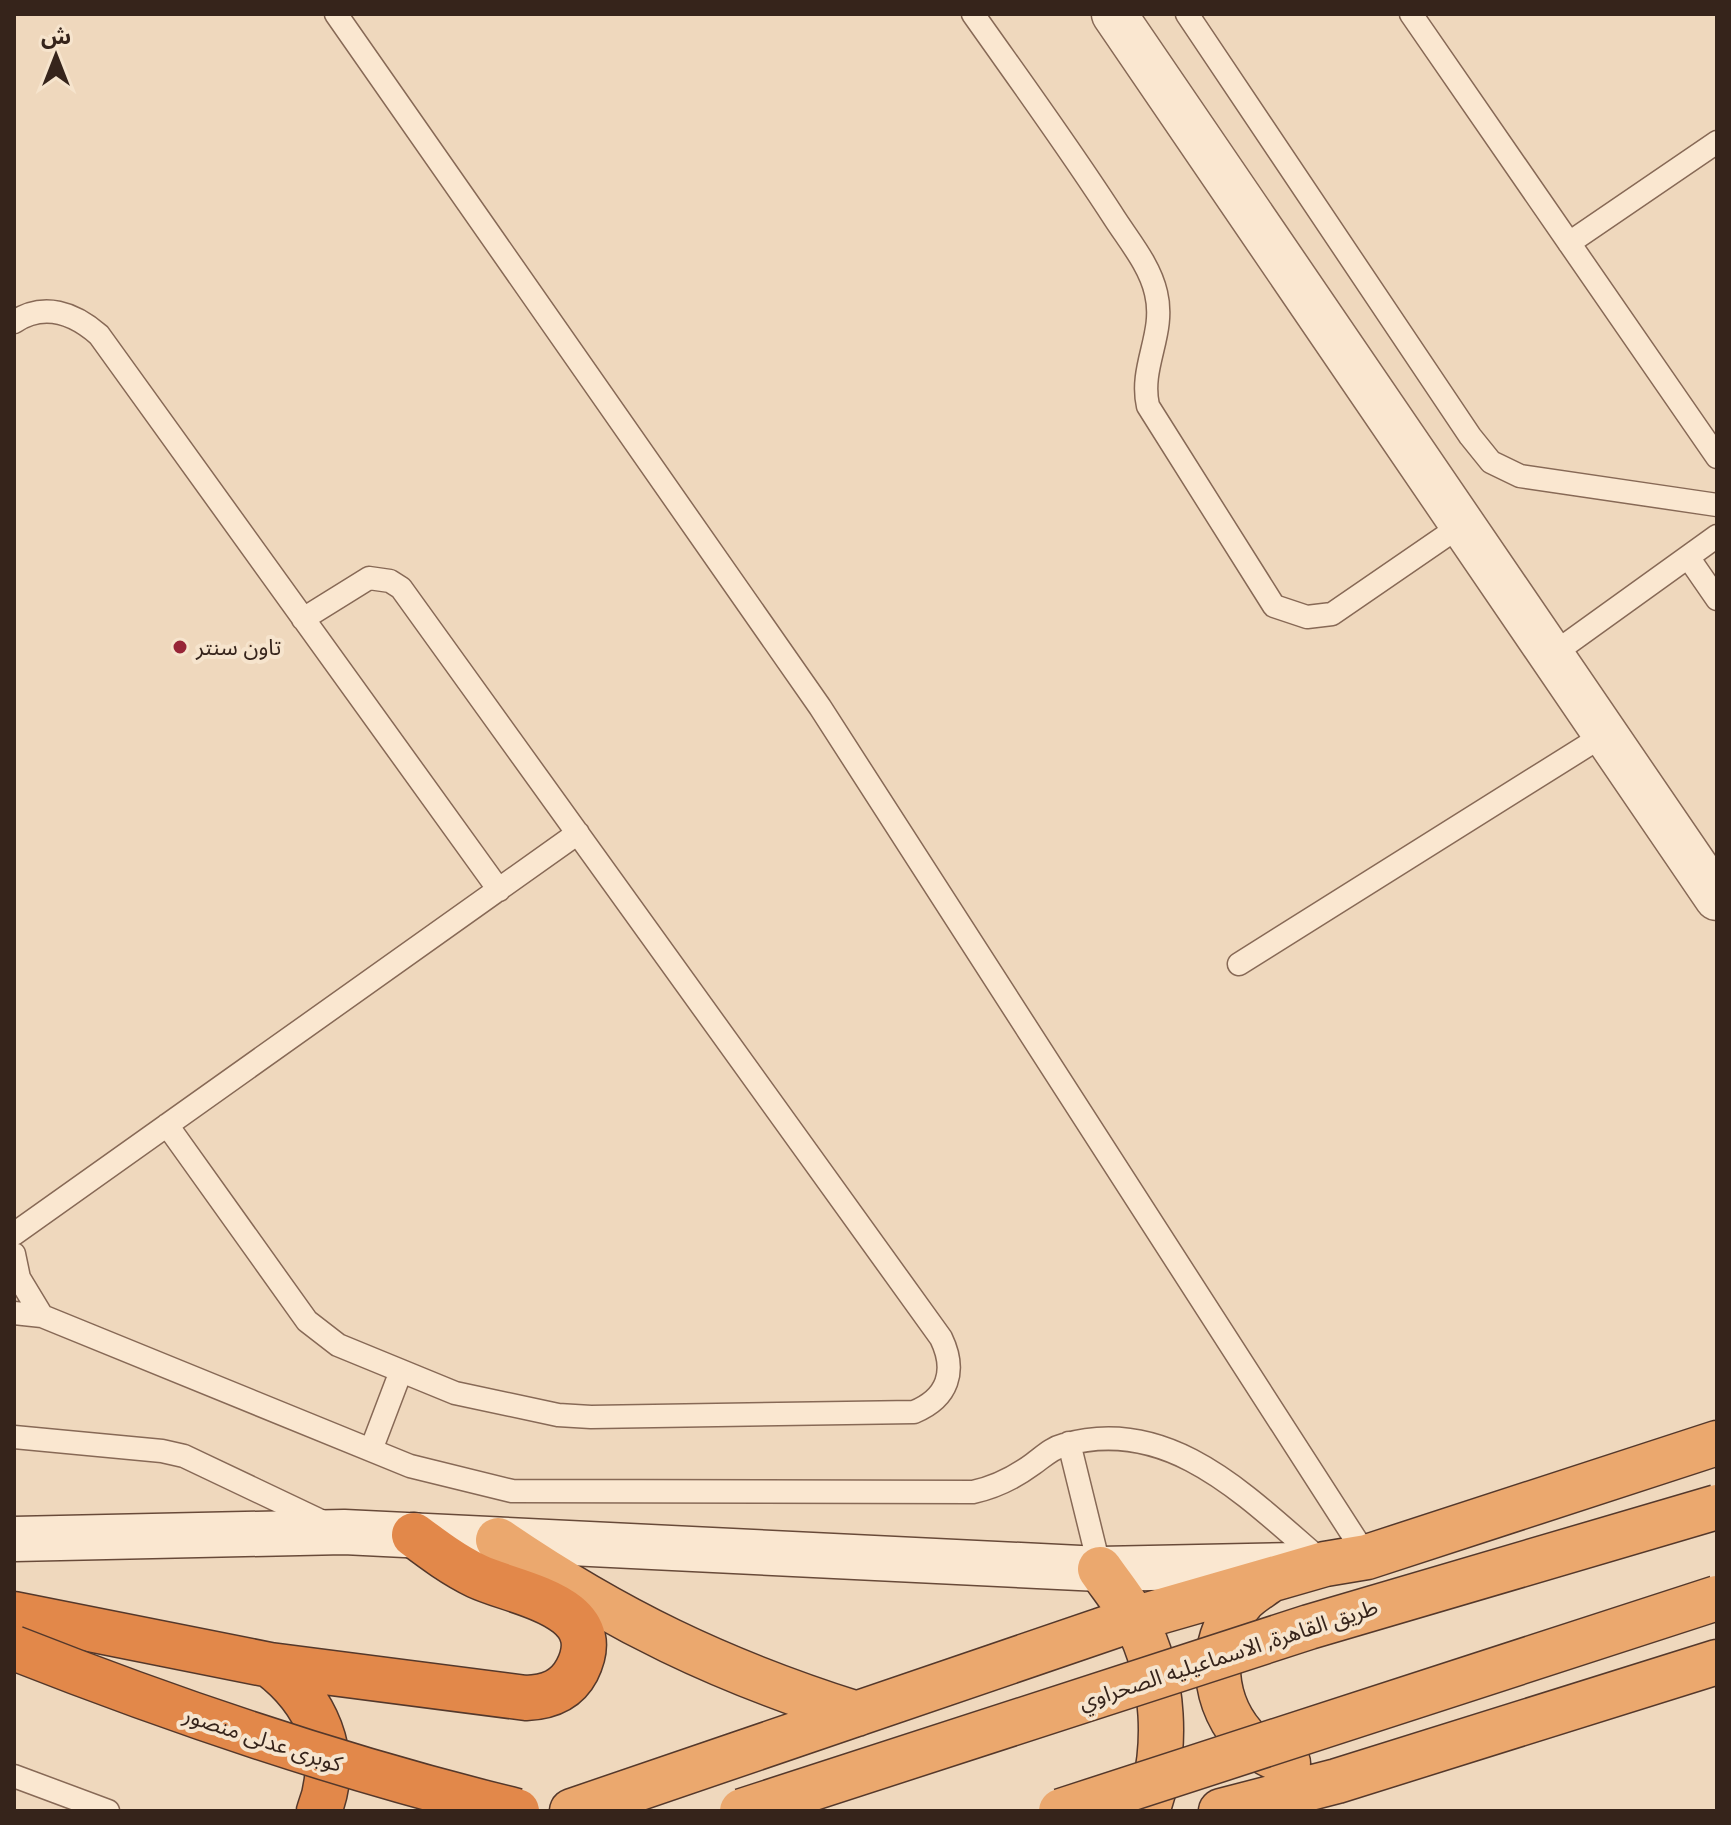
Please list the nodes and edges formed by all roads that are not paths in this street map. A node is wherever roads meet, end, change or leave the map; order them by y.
1 (336, 14) edge
2 (973, 14) edge
3 (1114, 14) edge
4 (1187, 14) edge
5 (1411, 14) edge
6 (1717, 142) edge
7 (1569, 243) junction
8 (14, 322) edge
9 (1717, 457) edge
10 (1717, 505) edge
11 (1463, 524) junction
12 (1717, 536) edge
13 (1688, 557) junction
14 (1717, 599) edge
15 (303, 619) junction
16 (1553, 654) junction
17 (1607, 733) junction
18 (578, 833) junction
19 (499, 890) junction
20 (1717, 898) edge
21 (1239, 964) dead end
22 (167, 1125) junction
23 (14, 1234) edge
24 (14, 1254) edge
25 (14, 1313) edge
26 (42, 1316) junction
27 (401, 1371) junction
28 (14, 1437) edge
29 (1069, 1443) junction
30 (1717, 1443) edge
31 (371, 1450) junction
32 (1717, 1507) edge
33 (344, 1532) junction
34 (414, 1535) junction
35 (14, 1539) edge
36 (498, 1540) junction
37 (1367, 1557) junction
38 (1325, 1564) junction
39 (1100, 1569) junction
40 (1272, 1579) junction
41 (1717, 1598) edge
42 (14, 1614) edge
43 (1134, 1619) junction
44 (14, 1648) edge
45 (1717, 1662) edge
46 (270, 1665) junction
47 (857, 1714) junction
48 (14, 1776) edge
49 (1337, 1781) junction
50 (108, 1811) edge
51 (319, 1811) edge
52 (517, 1811) edge
53 (572, 1811) edge
54 (742, 1811) edge
55 (1061, 1811) edge
56 (1147, 1811) edge
57 (1221, 1811) edge

1 - 37 lane
2 - 11 lane
3 - 11 main road
4 - 10 lane
5 - 7 lane
6 - 7 lane
7 - 9 lane
8 - 15 lane
11 - 16 main road
12 - 13 lane
13 - 14 lane
13 - 16 lane
15 - 18 lane
15 - 19 lane
16 - 17 main road
17 - 20 main road
17 - 21 lane
18 - 19 lane
18 - 27 lane
19 - 22 lane
22 - 23 lane
22 - 27 lane
24 - 26 lane
25 - 26 lane
26 - 31 lane
27 - 31 lane
28 - 33 lane
29 - 31 lane
29 - 38 lane
29 - 39 lane
30 - 37 highway
32 - 54 highway, طريق القاهرة, الاسماعيليه الصحراوي, bridge
33 - 34 main road
33 - 35 main road
34 - 36 main road
34 - 46 highway
36 - 39 main road
36 - 47 highway
37 - 38 highway
38 - 39 main road
38 - 40 highway
39 - 43 highway
40 - 43 highway
40 - 49 highway
41 - 55 highway, bridge
42 - 46 highway
43 - 47 highway
43 - 56 highway
44 - 52 highway, كوبرى عدلى منصور, bridge
45 - 49 highway
46 - 51 highway
47 - 53 highway
48 - 50 lane
49 - 57 highway

